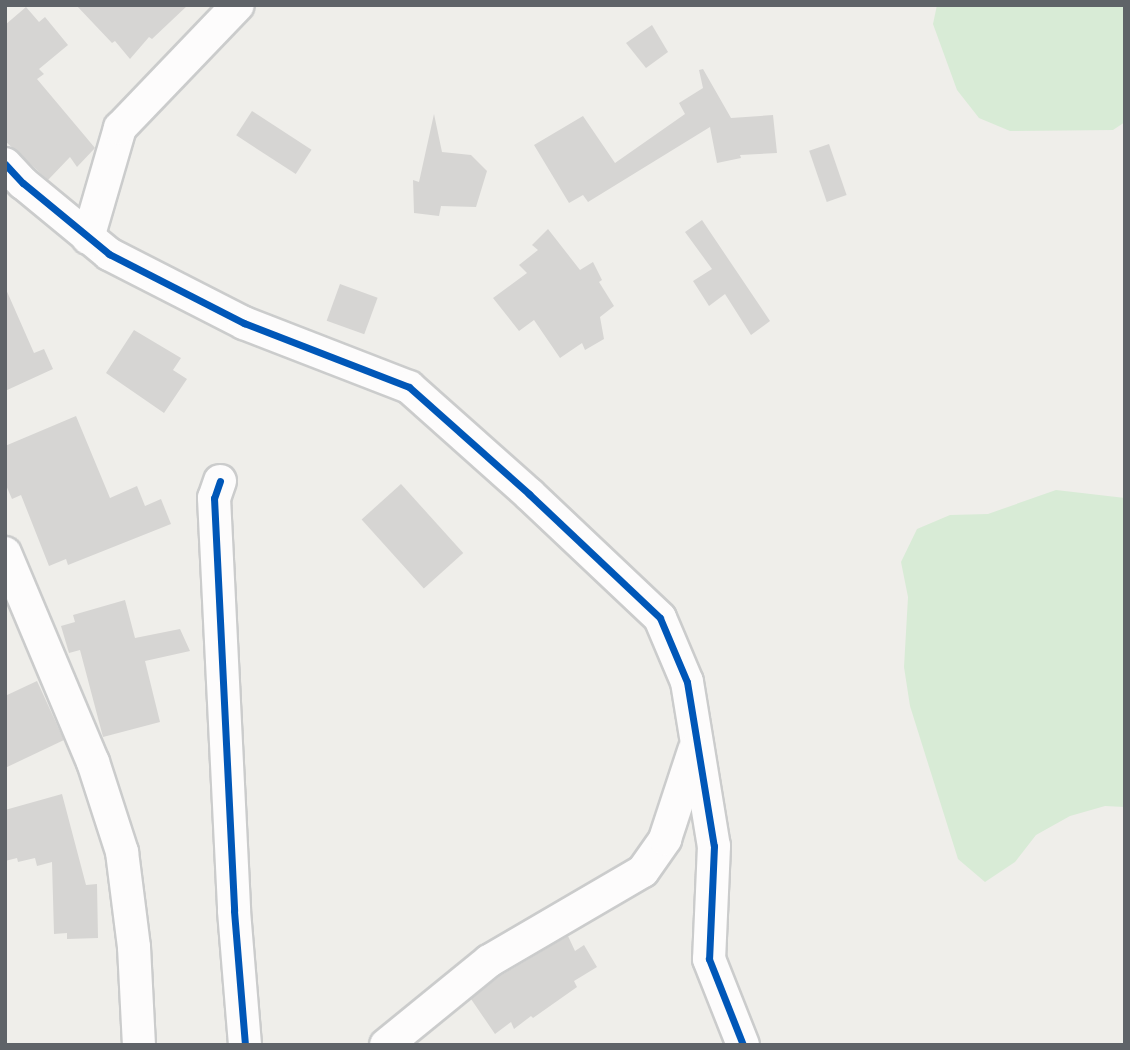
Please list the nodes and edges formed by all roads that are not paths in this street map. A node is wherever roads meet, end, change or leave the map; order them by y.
1 (238, 5) edge
2 (5, 164) edge
3 (88, 238) junction
4 (220, 481) dead end
5 (5, 553) edge
6 (697, 738) junction
7 (139, 1045) edge
8 (245, 1045) edge
9 (386, 1045) edge
10 (743, 1045) edge

1 - 3 street
2 - 3 street
3 - 6 street
4 - 8 street
5 - 7 street
6 - 9 street
6 - 10 street

